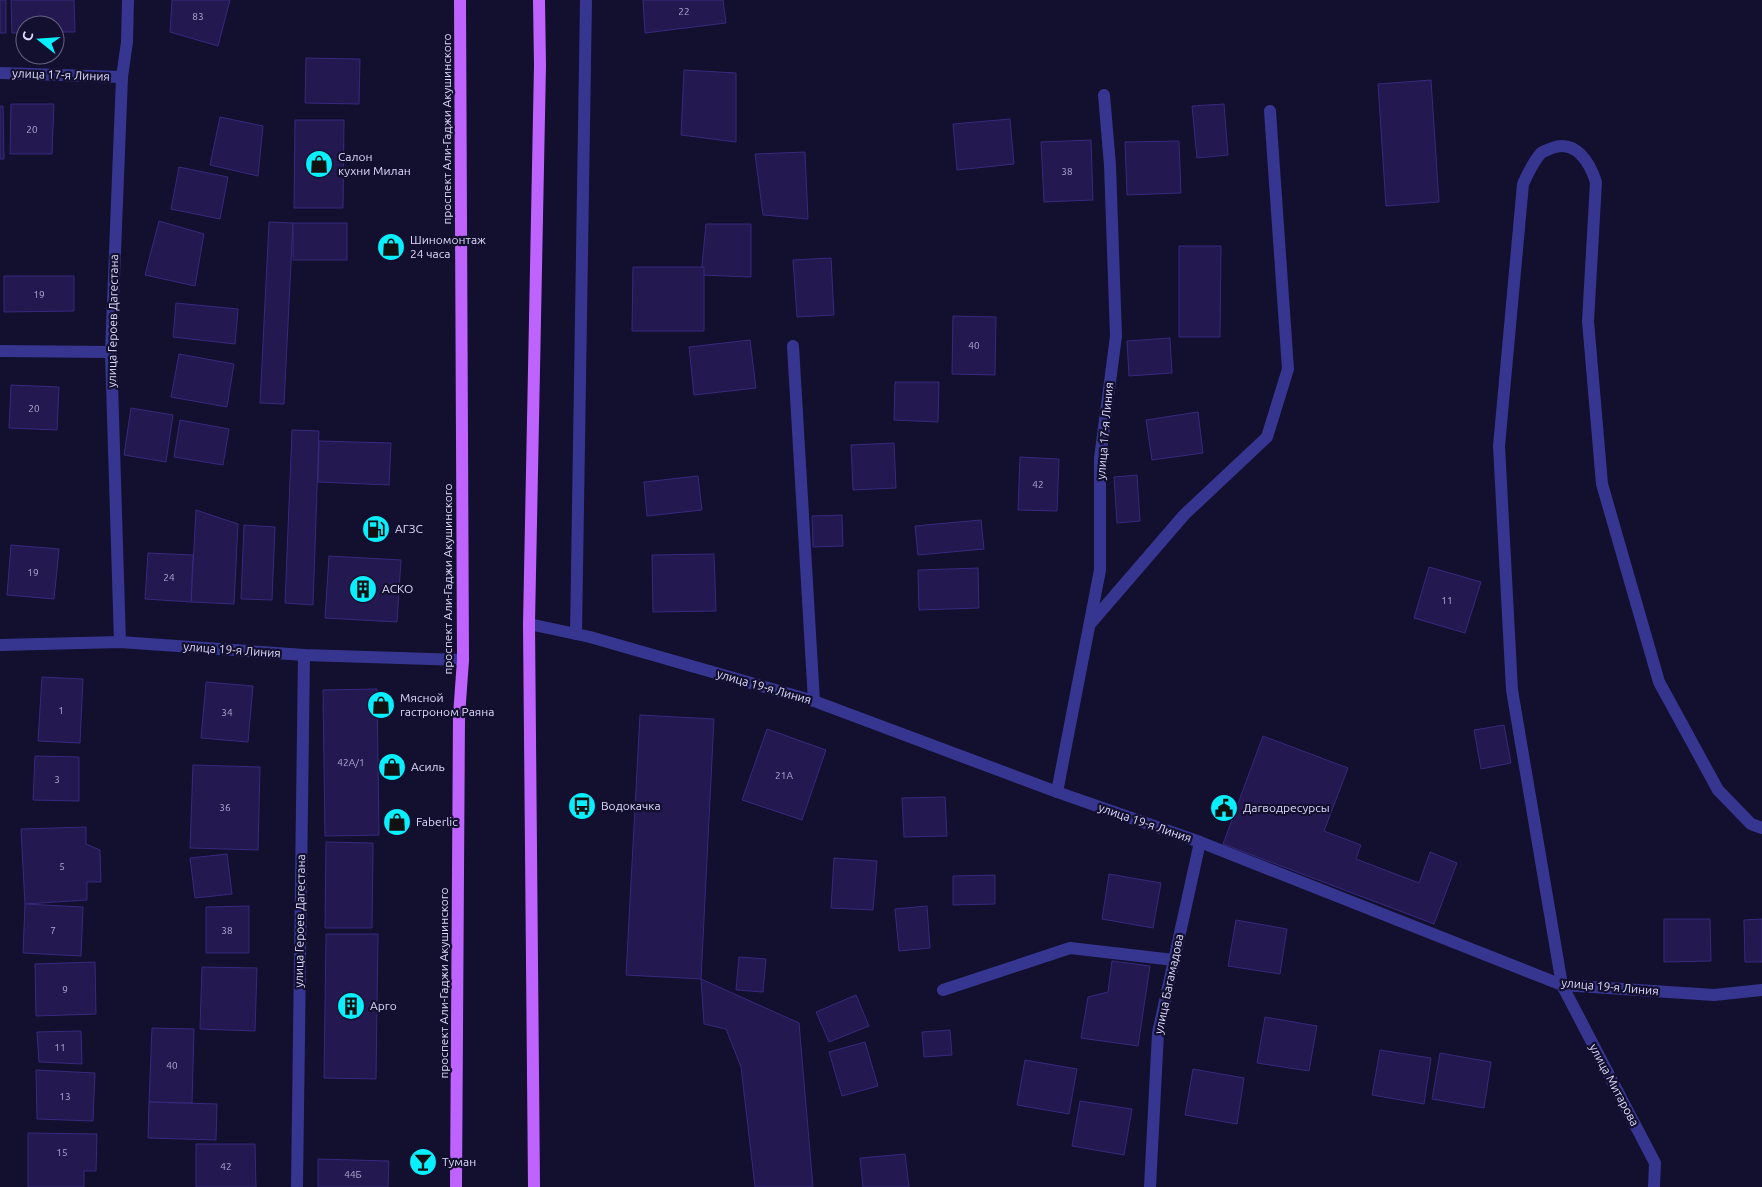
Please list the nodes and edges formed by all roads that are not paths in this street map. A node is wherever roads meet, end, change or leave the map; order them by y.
1 (128, 0) edge
2 (460, 0) edge
3 (539, 0) edge
4 (586, 0) edge
5 (0, 73) edge
6 (122, 77) junction
7 (1104, 95) dead end
8 (1270, 112) dead end
9 (793, 346) dead end
10 (0, 351) edge
11 (111, 352) junction
12 (529, 624) junction
13 (1090, 624) junction
14 (576, 634) junction
15 (120, 642) junction
16 (0, 645) edge
17 (304, 654) junction
18 (463, 660) junction
19 (814, 701) junction
20 (1057, 792) junction
21 (1762, 828) edge
22 (1200, 842) junction
23 (1174, 960) junction
24 (1562, 985) junction
25 (943, 990) dead end
26 (1762, 990) edge
27 (297, 1187) edge
28 (456, 1187) edge
29 (534, 1187) edge
30 (1150, 1187) edge
31 (1654, 1187) edge

1 - 6 street, улица Героев Дагестана
2 - 18 main road, проспект Али-Гаджи Акушинского
3 - 12 main road
4 - 14 street
5 - 6 street, улица 17-я Линия
6 - 11 street, улица Героев Дагестана
7 - 13 street, улица 17-я Линия
8 - 13 street
9 - 19 street
10 - 11 street
11 - 15 street, улица Героев Дагестана
12 - 14 street, улица 19-я Линия
12 - 29 main road
13 - 20 street, улица 17-я Линия
14 - 19 street, улица 19-я Линия
15 - 16 street, улица 19-я Линия
15 - 17 street, улица 19-я Линия
17 - 18 street, улица 19-я Линия
17 - 27 street, улица Героев Дагестана
18 - 28 main road, проспект Али-Гаджи Акушинского
19 - 20 street, улица 19-я Линия
20 - 22 street, улица 19-я Линия
21 - 24 street, улица Митарова
22 - 23 street, улица Багамадова
22 - 24 street, улица 19-я Линия
23 - 25 street
23 - 30 street, улица Багамадова
24 - 26 street, улица 19-я Линия
24 - 31 street, улица Митарова

